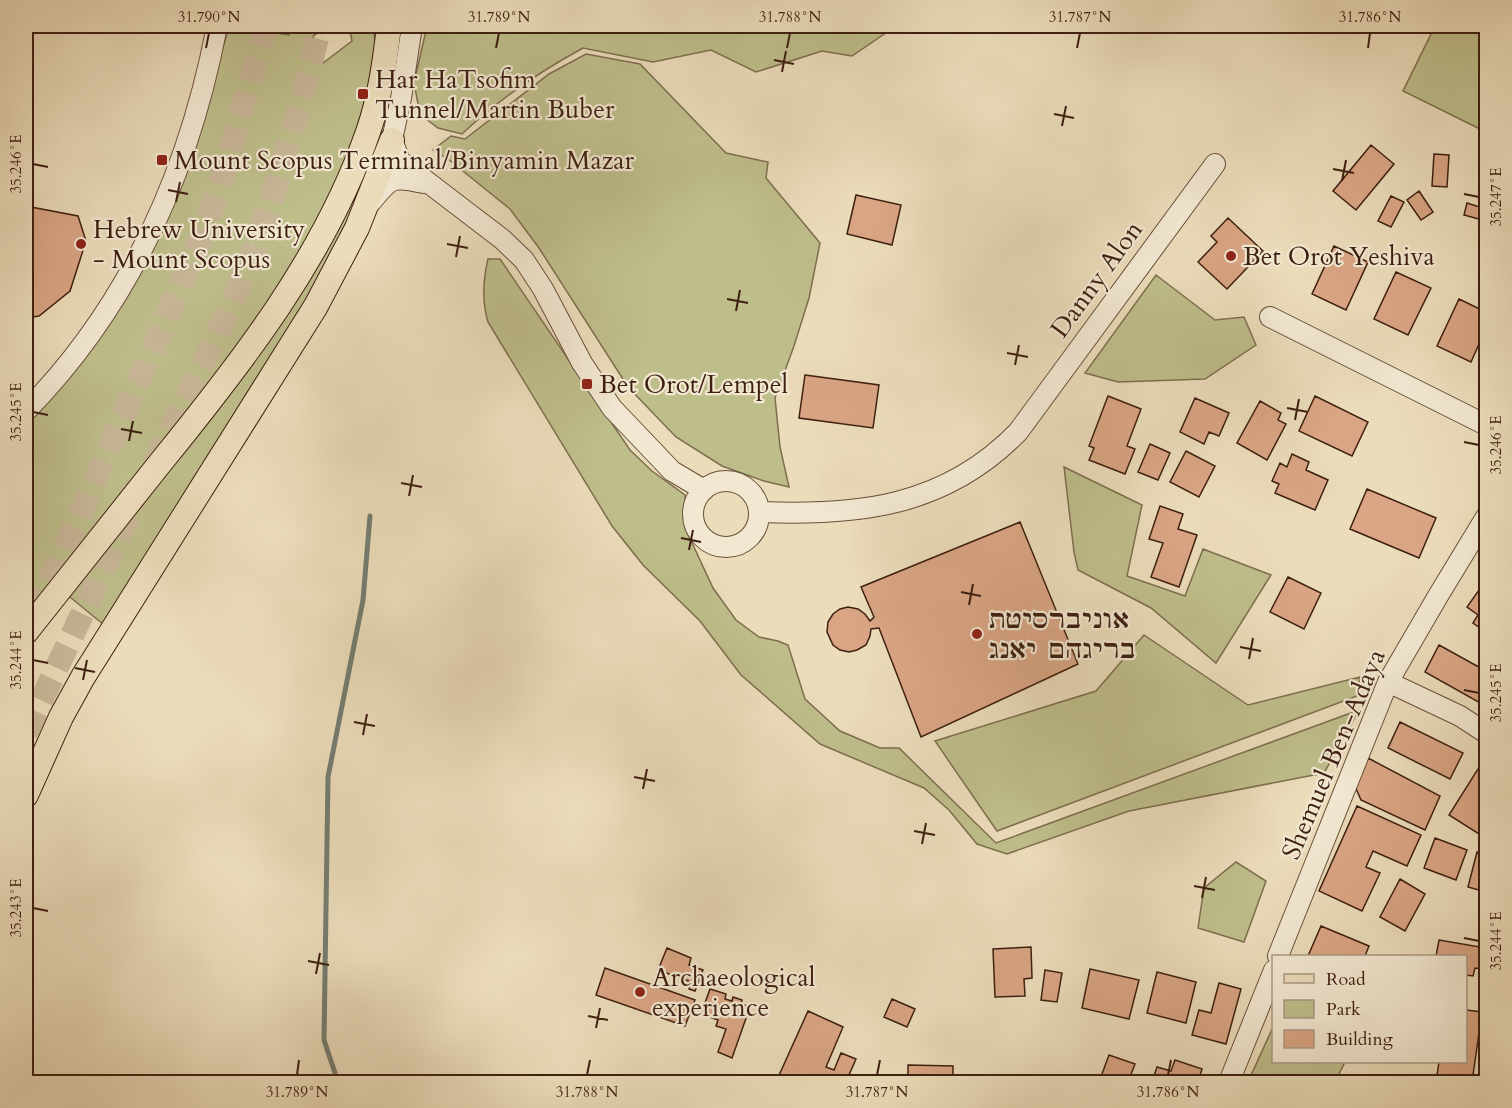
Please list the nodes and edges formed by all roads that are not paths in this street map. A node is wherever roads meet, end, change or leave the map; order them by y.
1 (218, 26) edge
2 (411, 26) edge
3 (387, 30) edge
4 (392, 140) junction
5 (1215, 164) dead end
6 (433, 184) junction
7 (364, 211) junction
8 (1270, 317) dead end
9 (26, 411) edge
10 (1486, 425) edge
11 (704, 490) junction
12 (759, 512) junction
13 (1486, 517) edge
14 (26, 632) edge
15 (1388, 682) junction
16 (1486, 733) edge
17 (26, 795) edge
18 (1279, 955) edge
19 (1272, 975) edge
20 (1229, 1083) edge

1 - 9 street
2 - 4 street
3 - 14 main road
4 - 6 street
4 - 7 main road
5 - 12 street, Danny Alon
6 - 7 street
6 - 11 street
7 - 17 main road
8 - 10 street
11 - 12 street
11 - 12 street
13 - 15 street, Shemuel Ben-Adaya
15 - 16 street
15 - 18 street, Shemuel Ben-Adaya
19 - 20 street

